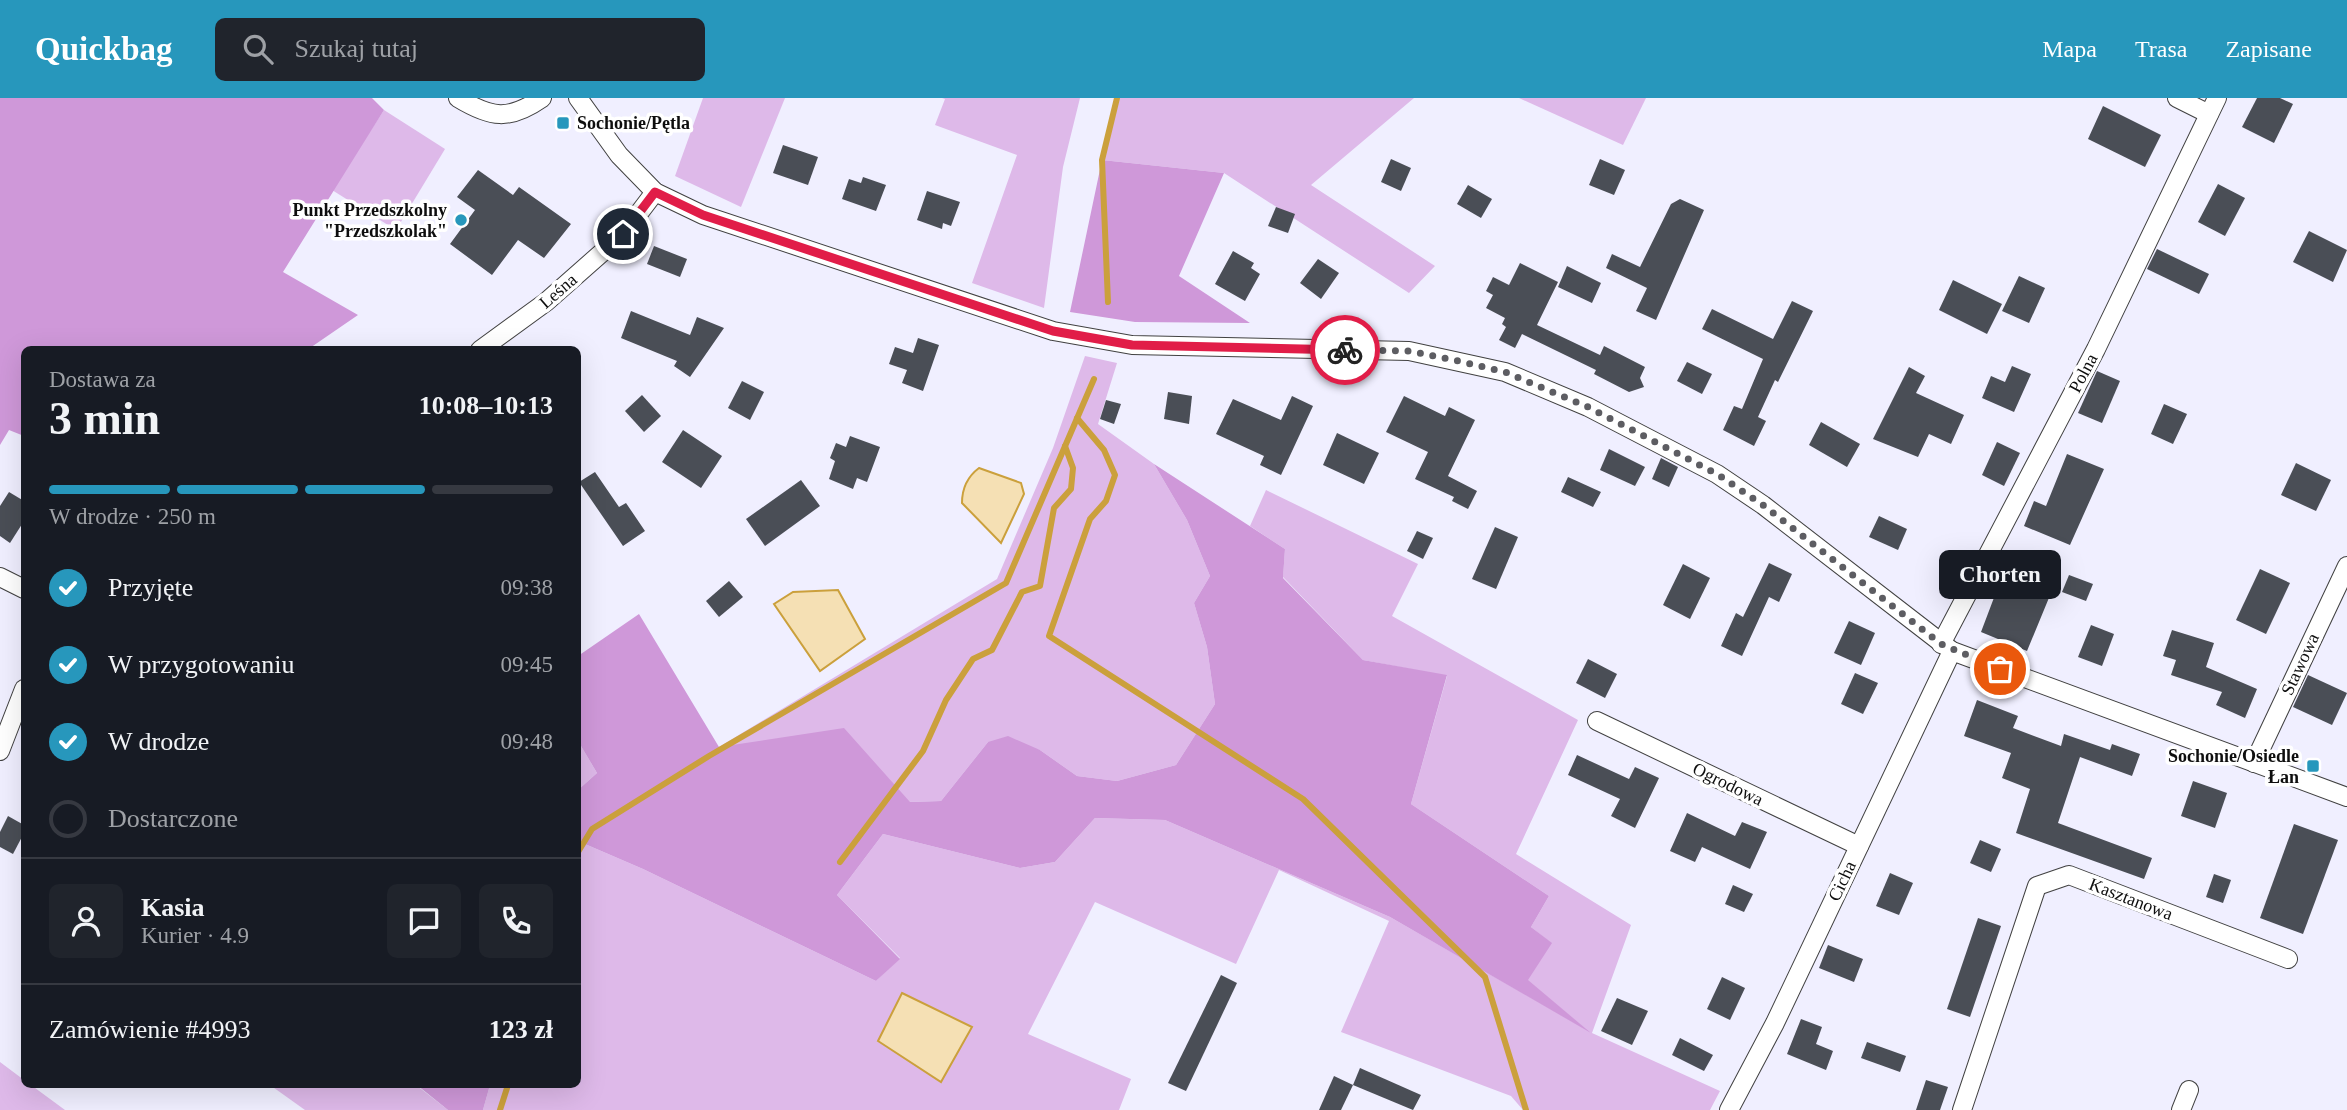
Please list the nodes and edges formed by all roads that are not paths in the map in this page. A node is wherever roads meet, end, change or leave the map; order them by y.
1 (458, 98) edge
2 (542, 98) edge
3 (578, 98) edge
4 (2177, 98) edge
5 (2213, 106) edge
6 (655, 192) junction
7 (486, 346) edge
8 (2347, 566) edge
9 (0, 577) edge
10 (21, 588) edge
11 (1947, 648) junction
12 (21, 697) edge
13 (1597, 721) dead end
14 (0, 751) edge
15 (2254, 763) junction
16 (2347, 797) edge
17 (1859, 846) junction
18 (2288, 960) dead end
19 (2189, 1090) dead end
20 (1729, 1110) edge
21 (1962, 1110) edge
22 (2181, 1110) edge

1 - 2 street
3 - 6 street
4 - 5 street
5 - 11 street, Polna
6 - 7 street, Leśna
6 - 11 street
8 - 15 street, Stawowa
9 - 10 street
11 - 15 street
11 - 17 street, Cicha
12 - 14 street
13 - 17 street, Ogrodowa
15 - 16 street
17 - 20 street, Cicha
18 - 21 street, Kasztanowa
19 - 22 street

